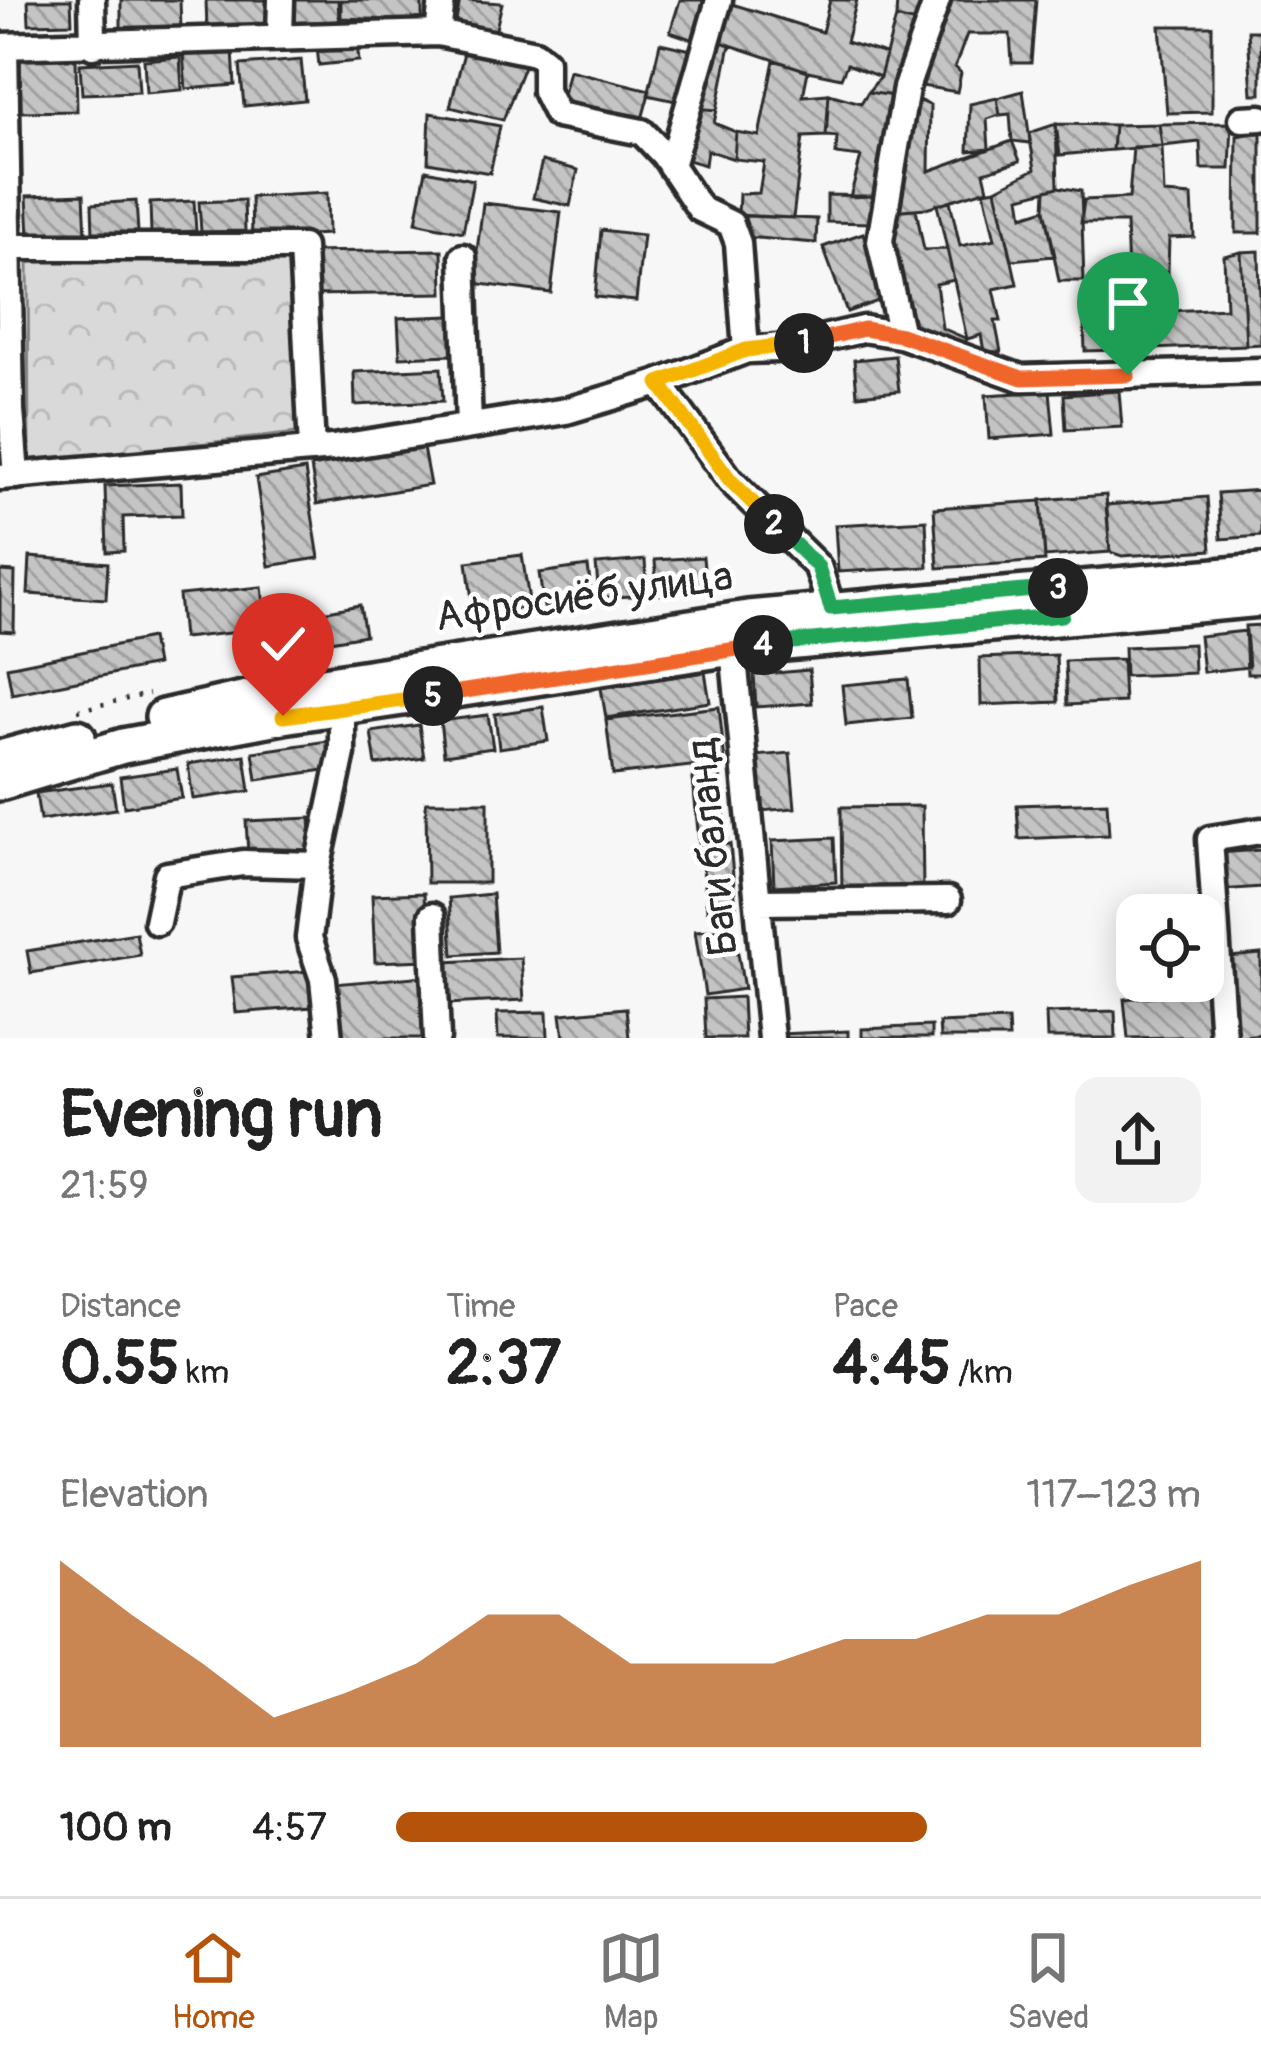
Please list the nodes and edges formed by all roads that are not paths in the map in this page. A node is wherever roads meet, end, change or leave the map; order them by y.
1 (92, 0) edge
2 (281, 0) edge
3 (442, 0) edge
4 (719, 0) edge
5 (938, 0) edge
6 (438, 33) junction
7 (280, 35) junction
8 (2, 46) edge
9 (93, 46) junction
10 (671, 166) junction
11 (10, 247) junction
12 (464, 257) dead end
13 (901, 335) junction
14 (746, 350) junction
15 (1261, 370) edge
16 (659, 383) junction
17 (469, 427) junction
18 (312, 450) junction
19 (8, 477) edge
20 (1261, 572) edge
21 (1186, 592) junction
22 (1261, 598) edge
23 (1063, 602) junction
24 (831, 608) junction
25 (733, 648) junction
26 (342, 708) junction
27 (0, 758) edge
28 (0, 783) edge
29 (1261, 831) edge
30 (318, 865) junction
31 (948, 899) dead end
32 (758, 902) junction
33 (432, 916) dead end
34 (157, 922) dead end
35 (329, 1038) edge
36 (437, 1038) edge
37 (771, 1038) edge
38 (1223, 1038) edge

1 - 9 street
2 - 7 street
3 - 6 street
4 - 10 street
5 - 13 street
6 - 7 street
6 - 10 street
7 - 9 street
8 - 9 street
8 - 11 street
10 - 14 street
11 - 18 street
11 - 19 street
12 - 17 street
13 - 14 street
13 - 15 street
14 - 16 street
16 - 17 street
16 - 24 street
17 - 18 street
18 - 19 street
20 - 21 main road, Афросиёб улица
21 - 22 main road, Афросиёб улица
21 - 23 main road, Афросиёб улица
23 - 24 main road, Афросиёб улица
23 - 25 main road, Афросиёб улица
24 - 27 main road, Афросиёб улица
25 - 26 main road, Афросиёб улица
25 - 32 street, Баги баланд
26 - 28 main road, Афросиёб улица
26 - 30 street
29 - 38 street
30 - 34 street
30 - 35 street
31 - 32 street
32 - 37 street, Баги баланд
33 - 36 street

